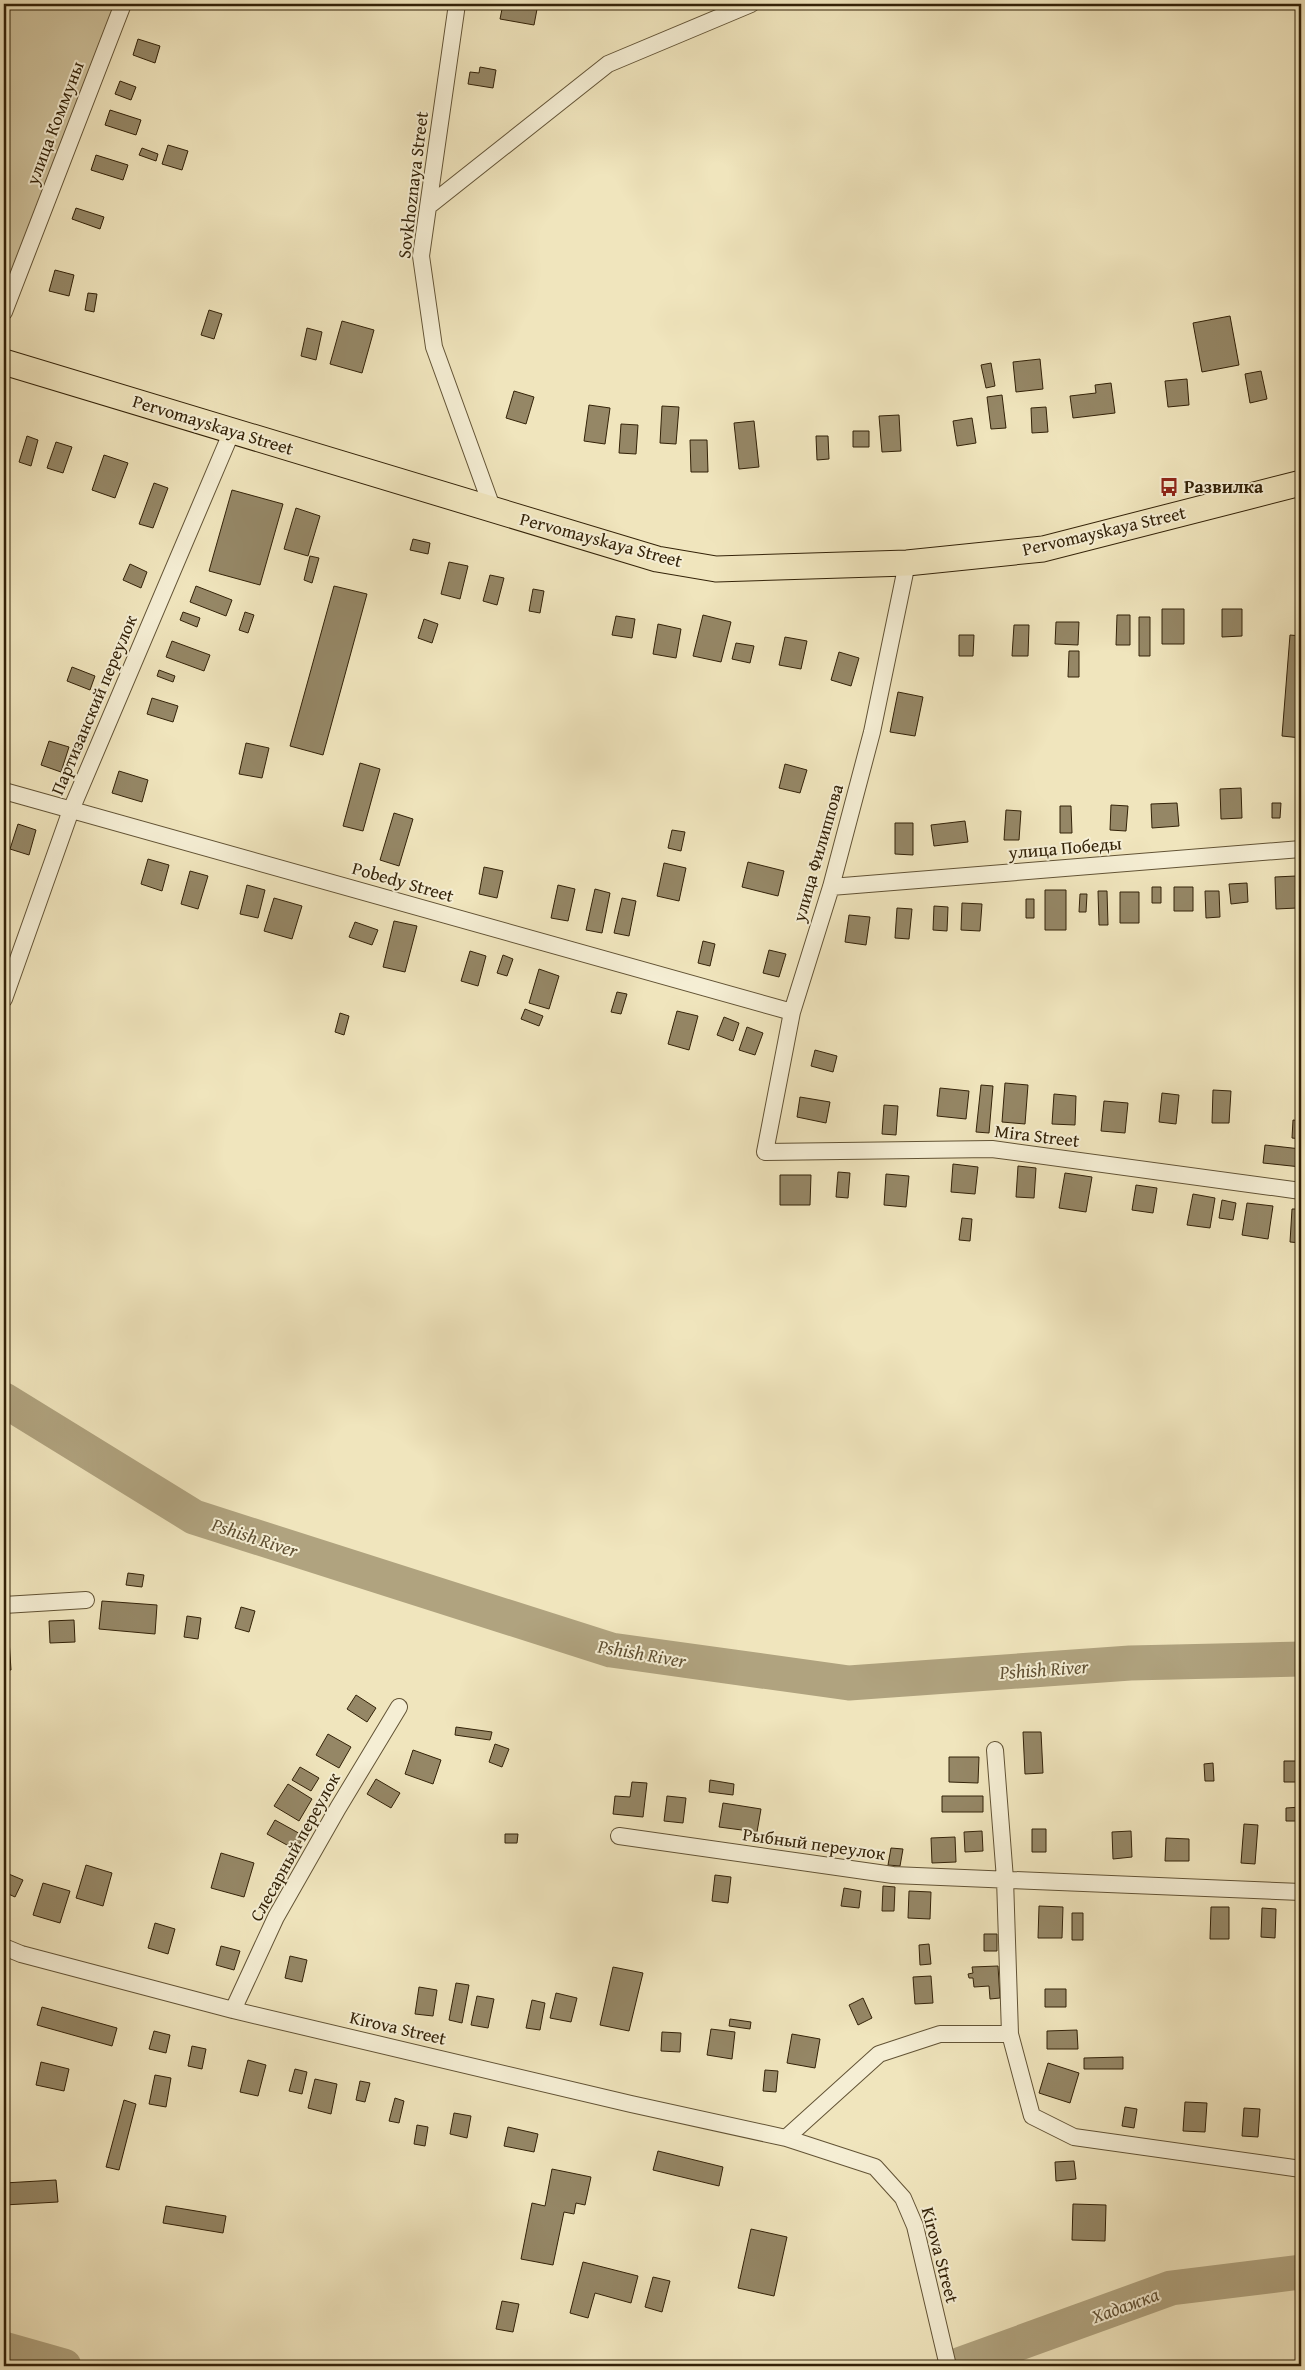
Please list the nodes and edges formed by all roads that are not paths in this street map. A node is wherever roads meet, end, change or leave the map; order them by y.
1 (122, 4) edge
2 (457, 4) edge
3 (751, 4) edge
4 (430, 205) junction
5 (4, 312) edge
6 (4, 362) edge
7 (232, 431) junction
8 (1301, 483) edge
9 (493, 510) junction
10 (907, 563) junction
11 (4, 790) edge
12 (71, 810) junction
13 (1301, 849) edge
14 (831, 887) junction
15 (4, 999) edge
16 (792, 1012) junction
17 (765, 1152) joint
18 (1301, 1191) edge
19 (86, 1600) dead end
20 (4, 1605) edge
21 (399, 1707) dead end
22 (995, 1750) dead end
23 (619, 1836) dead end
24 (1005, 1879) junction
25 (1301, 1892) edge
26 (4, 1947) edge
27 (233, 2010) junction
28 (1010, 2034) junction
29 (786, 2138) junction
30 (1301, 2169) edge
31 (948, 2366) edge

1 - 5 street, улица Коммуны
2 - 4 street, Sovkhoznaya Street
3 - 4 street
4 - 9 street, Sovkhoznaya Street
6 - 7 main road, Pervomayskaya Street
7 - 9 main road, Pervomayskaya Street
7 - 12 street, Партизанский переулок
8 - 10 main road, Pervomayskaya Street
9 - 10 main road, Pervomayskaya Street
10 - 14 street, улица Филиппова
11 - 12 street, Pobedy Street
12 - 15 street, Партизанский переулок
12 - 16 street, Pobedy Street
13 - 14 street, улица Победы
14 - 16 street, улица Филиппова
16 - 17 street, улица Филиппова
17 - 18 street, Mira Street
19 - 20 street
21 - 27 street, Слесарный переулок
22 - 24 street
23 - 24 street, Рыбный переулок
24 - 25 street, Рыбный переулок
24 - 28 street
26 - 27 street, Kirova Street
27 - 29 street, Kirova Street
28 - 29 street
28 - 30 street
29 - 31 street, Kirova Street

